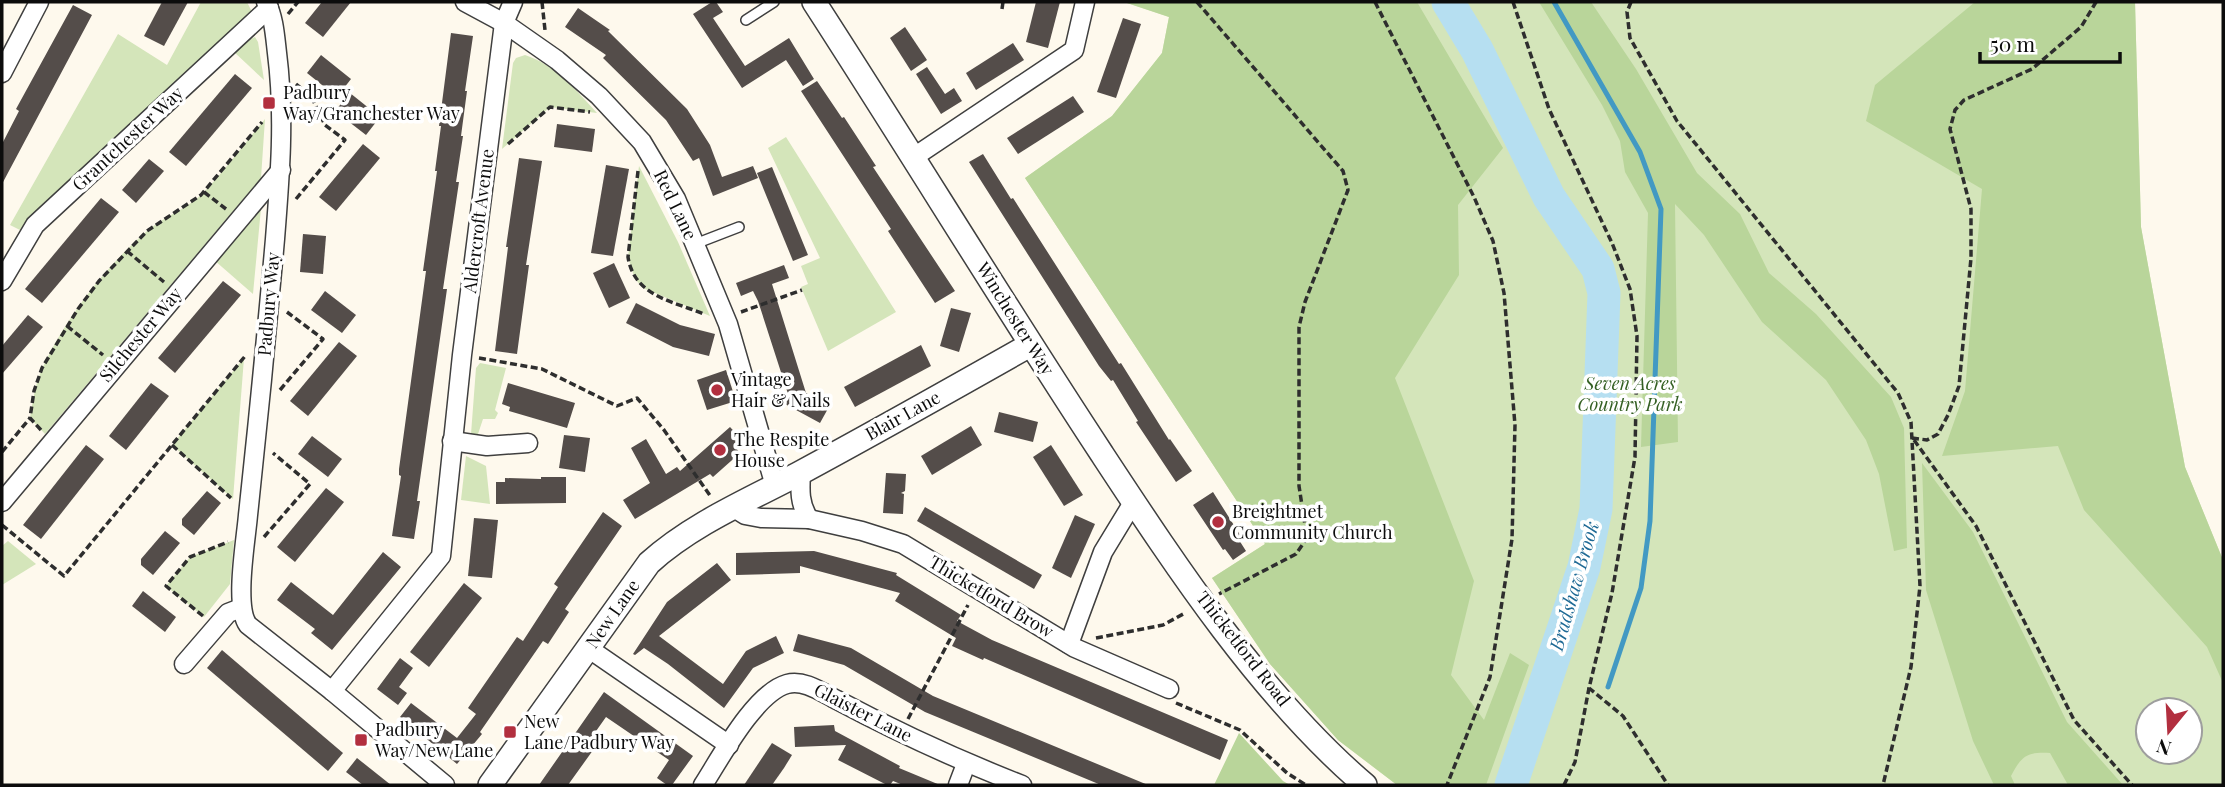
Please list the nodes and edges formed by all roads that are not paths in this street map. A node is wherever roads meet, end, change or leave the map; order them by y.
1 (39, 2) edge
2 (465, 2) edge
3 (513, 2) edge
4 (774, 2) edge
5 (814, 2) edge
6 (1085, 2) edge
7 (267, 5) edge
8 (746, 20) dead end
9 (504, 23) junction
10 (7, 50) edge
11 (2, 73) edge
12 (914, 157) junction
13 (281, 170) junction
14 (739, 227) dead end
15 (695, 244) junction
16 (2, 281) edge
17 (1030, 345) junction
18 (452, 441) junction
19 (528, 443) dead end
20 (801, 472) junction
21 (775, 486) junction
22 (1134, 501) junction
23 (2, 502) edge
24 (728, 511) junction
25 (809, 519) junction
26 (241, 608) junction
27 (1072, 646) junction
28 (588, 648) junction
29 (184, 664) dead end
30 (1169, 688) road end
31 (332, 691) junction
32 (729, 745) junction
33 (966, 764) junction
34 (498, 780) edge
35 (445, 785) edge
36 (703, 785) edge
37 (958, 785) edge
38 (1022, 785) edge
39 (1365, 785) edge

1 - 10 street
2 - 9 street, Red Lane
3 - 9 street, Aldercroft Avenue
4 - 8 lane
5 - 12 street, Winchester Way
6 - 12 street
7 - 13 street, Padbury Way
7 - 16 street, Grantchester Way
9 - 15 street, Red Lane
9 - 18 street, Aldercroft Avenue
10 - 11 street
12 - 17 street, Winchester Way
13 - 23 street, Silchester Way
13 - 26 street, Padbury Way
14 - 15 lane
15 - 21 street, Red Lane
17 - 20 street, Blair Lane
17 - 22 street, Winchester Way
18 - 19 street
18 - 31 street, Aldercroft Avenue
20 - 21 street, Blair Lane
20 - 25 street
21 - 24 street, New Lane
22 - 27 street
22 - 39 street, Thicketford Road
24 - 25 street, Thicketford Brow
24 - 28 street, New Lane
25 - 27 street, Thicketford Brow
26 - 29 street
26 - 31 street
27 - 30 street, Thicketford Brow
28 - 32 street
28 - 34 street, New Lane
31 - 35 street
32 - 33 street, Glaister Lane
32 - 36 street, Glaister Lane
33 - 37 street
33 - 38 street, Glaister Lane

